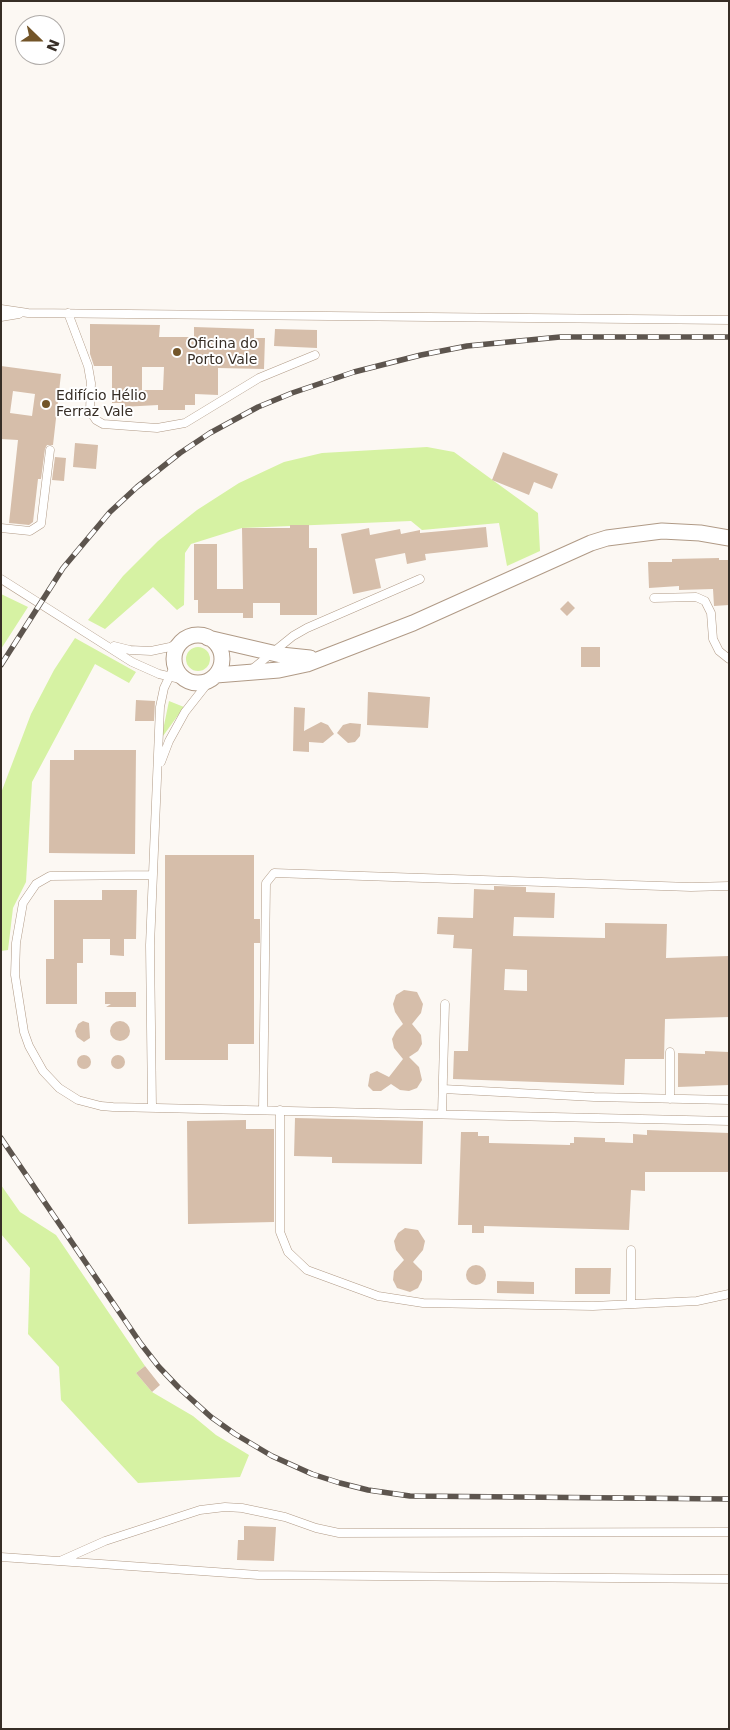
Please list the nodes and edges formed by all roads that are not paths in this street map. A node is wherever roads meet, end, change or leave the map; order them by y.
1 (1, 309) edge
2 (68, 312) junction
3 (28, 313) junction
4 (1, 317) edge
5 (729, 320) edge
6 (315, 355) dead end
7 (50, 450) dead end
8 (1, 528) edge
9 (729, 538) edge
10 (420, 578) dead end
11 (1, 579) edge
12 (1, 584) edge
13 (26, 593) junction
14 (654, 598) dead end
15 (96, 637) junction
16 (207, 637) junction
17 (188, 638) junction
18 (272, 653) junction
19 (319, 658) junction
20 (729, 660) edge
21 (172, 671) junction
22 (247, 672) junction
23 (214, 677) junction
24 (158, 773) junction
25 (153, 875) junction
26 (729, 886) edge
27 (445, 1004) dead end
28 (670, 1052) dead end
29 (443, 1089) junction
30 (670, 1100) junction
31 (729, 1100) edge
32 (152, 1108) junction
33 (263, 1110) junction
34 (280, 1110) junction
35 (442, 1114) junction
36 (729, 1121) edge
37 (631, 1250) dead end
38 (729, 1294) edge
39 (631, 1304) junction
40 (729, 1532) edge
41 (1, 1557) edge
42 (58, 1562) junction
43 (729, 1579) edge

1 - 3 lane
2 - 3 lane
2 - 5 lane
2 - 6 lane
3 - 4 lane
7 - 8 lane
9 - 19 street
10 - 18 lane
11 - 13 lane
12 - 13 lane
13 - 15 lane
14 - 20 lane
15 - 17 lane
15 - 21 lane
16 - 17 street
16 - 18 street
16 - 23 street
17 - 21 street
18 - 19 street
18 - 22 lane
19 - 22 street
21 - 23 street
21 - 24 lane
22 - 23 street
23 - 24 lane
24 - 25 lane
25 - 32 lane
25 - 32 lane
26 - 33 lane
27 - 29 lane
28 - 30 lane
29 - 30 lane
29 - 35 lane
30 - 31 lane
32 - 33 lane
33 - 34 lane
34 - 35 lane
34 - 39 lane
35 - 36 lane
37 - 39 lane
38 - 39 lane
40 - 42 lane
41 - 42 lane
42 - 43 lane

